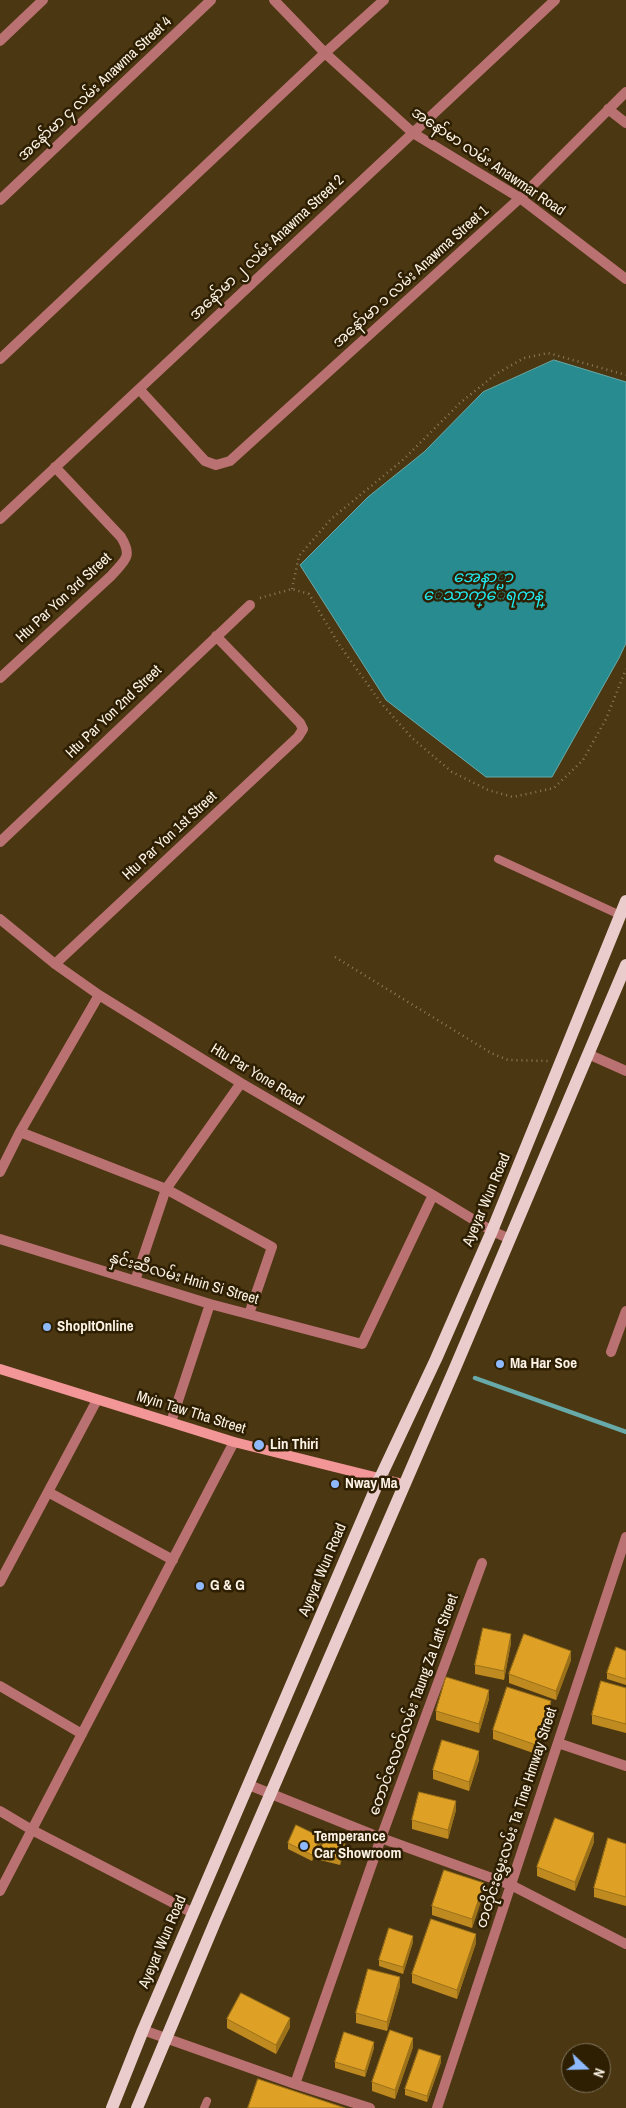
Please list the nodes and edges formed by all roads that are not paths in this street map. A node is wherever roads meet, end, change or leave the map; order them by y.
1 (43, 0) edge
2 (211, 0) edge
3 (274, 0) edge
4 (384, 0) edge
5 (555, 0) edge
6 (0, 41) edge
7 (325, 53) junction
8 (626, 92) edge
9 (608, 109) junction
10 (626, 123) edge
11 (413, 133) junction
12 (520, 198) junction
13 (0, 200) edge
14 (626, 279) edge
15 (0, 359) edge
16 (139, 389) junction
17 (55, 468) junction
18 (0, 519) edge
19 (250, 605) road end
20 (216, 636) junction
21 (0, 678) edge
22 (0, 842) edge
23 (498, 859) dead end
24 (626, 901) edge
25 (620, 915) junction
26 (0, 919) edge
27 (55, 964) junction
28 (626, 965) edge
29 (99, 995) junction
30 (588, 1054) junction
31 (626, 1071) edge
32 (241, 1083) junction
33 (20, 1132) junction
34 (0, 1172) edge
35 (166, 1189) junction
36 (433, 1195) junction
37 (492, 1231) junction
38 (0, 1239) edge
39 (510, 1239) junction
40 (135, 1281) junction
41 (210, 1304) junction
42 (626, 1311) edge
43 (249, 1314) junction
44 (611, 1352) dead end
45 (0, 1369) edge
46 (97, 1400) junction
47 (171, 1422) junction
48 (234, 1442) junction
49 (380, 1478) junction
50 (404, 1484) junction
51 (48, 1492) junction
52 (626, 1538) edge
53 (173, 1560) junction
54 (482, 1563) dead end
55 (0, 1582) edge
56 (0, 1686) edge
57 (82, 1734) junction
58 (558, 1743) junction
59 (626, 1766) edge
60 (249, 1785) junction
61 (270, 1794) junction
62 (0, 1811) edge
63 (32, 1830) junction
64 (381, 1838) junction
65 (511, 1886) junction
66 (0, 1892) edge
67 (193, 1913) junction
68 (626, 1944) edge
69 (144, 2030) junction
70 (165, 2039) junction
71 (295, 2084) junction
72 (112, 2108) edge
73 (137, 2108) edge
74 (370, 2108) edge
75 (437, 2108) edge

1 - 6 street
2 - 13 street, အနော်မာ ၄ လမ်း Anawma Street 4
3 - 7 street, အနော်မာ လမ်း Anawmar Road
4 - 7 street
5 - 11 street, အနော်မာ ၂ လမ်း Anawma Street 2
7 - 11 street, အနော်မာ လမ်း Anawmar Road
7 - 15 street
8 - 9 street, အနော်မာ ၁ လမ်း Anawma Street 1
9 - 10 street
9 - 12 street, အနော်မာ ၁ လမ်း Anawma Street 1
11 - 12 street, အနော်မာ လမ်း Anawmar Road
11 - 16 street, အနော်မာ ၂ လမ်း Anawma Street 2
12 - 14 street, အနော်မာ လမ်း Anawmar Road
12 - 16 street, အနော်မာ ၁ လမ်း Anawma Street 1
16 - 17 street, အနော်မာ ၂ လမ်း Anawma Street 2
17 - 18 street, အနော်မာ ၂ လမ်း Anawma Street 2
17 - 21 street, Htu Par Yon 3rd Street
19 - 20 street, Htu Par Yon 2nd Street
20 - 22 street, Htu Par Yon 2nd Street
20 - 27 street, Htu Par Yon 1st Street
23 - 25 lane
24 - 25 main road, Ayeyar Wun Road
25 - 37 main road, Ayeyar Wun Road
26 - 27 street, Htu Par Yone Road
27 - 29 street, Htu Par Yone Road
28 - 30 main road
29 - 32 street, Htu Par Yone Road
29 - 33 street
30 - 31 street
30 - 39 main road
32 - 35 street
32 - 36 street, Htu Par Yone Road
33 - 34 street
33 - 35 street
35 - 40 street
35 - 43 street
36 - 37 street, Htu Par Yone Road
36 - 43 street, နှင်းဆီလမ်း Hnin Si Street
37 - 39 street, Htu Par Yone Road
37 - 49 main road, Ayeyar Wun Road
38 - 40 street, နှင်းဆီလမ်း Hnin Si Street
39 - 50 main road
40 - 41 street, နှင်းဆီလမ်း Hnin Si Street
41 - 43 street, နှင်းဆီလမ်း Hnin Si Street
41 - 47 street
42 - 44 street
45 - 46 main road, Myin Taw Tha Street
46 - 47 main road, Myin Taw Tha Street
46 - 51 street
47 - 48 main road, Myin Taw Tha Street
48 - 49 main road, Myin Taw Tha Street
48 - 53 street
49 - 50 main road, Myin Taw Tha Street
49 - 60 main road, Ayeyar Wun Road
50 - 61 main road
51 - 53 street
51 - 55 street
52 - 58 street, တတိုင်းမွှေးလမ်း Ta Tine Hmway Street
53 - 57 street
54 - 64 street, တောင်ဇလတ်လမ်း Taung Za Latt Street
56 - 57 street
57 - 63 street
58 - 59 street
58 - 65 street, တတိုင်းမွှေးလမ်း Ta Tine Hmway Street
60 - 61 street
60 - 67 main road, Ayeyar Wun Road
61 - 64 street
61 - 70 main road
62 - 63 street
63 - 66 street
63 - 67 street
64 - 65 street
64 - 71 street, တောင်ဇလတ်လမ်း Taung Za Latt Street
65 - 68 street
65 - 75 street, တတိုင်းမွှေးလမ်း Ta Tine Hmway Street
67 - 69 main road, Ayeyar Wun Road
69 - 70 street
69 - 72 main road, Ayeyar Wun Road
70 - 71 street
70 - 73 main road
71 - 74 street

